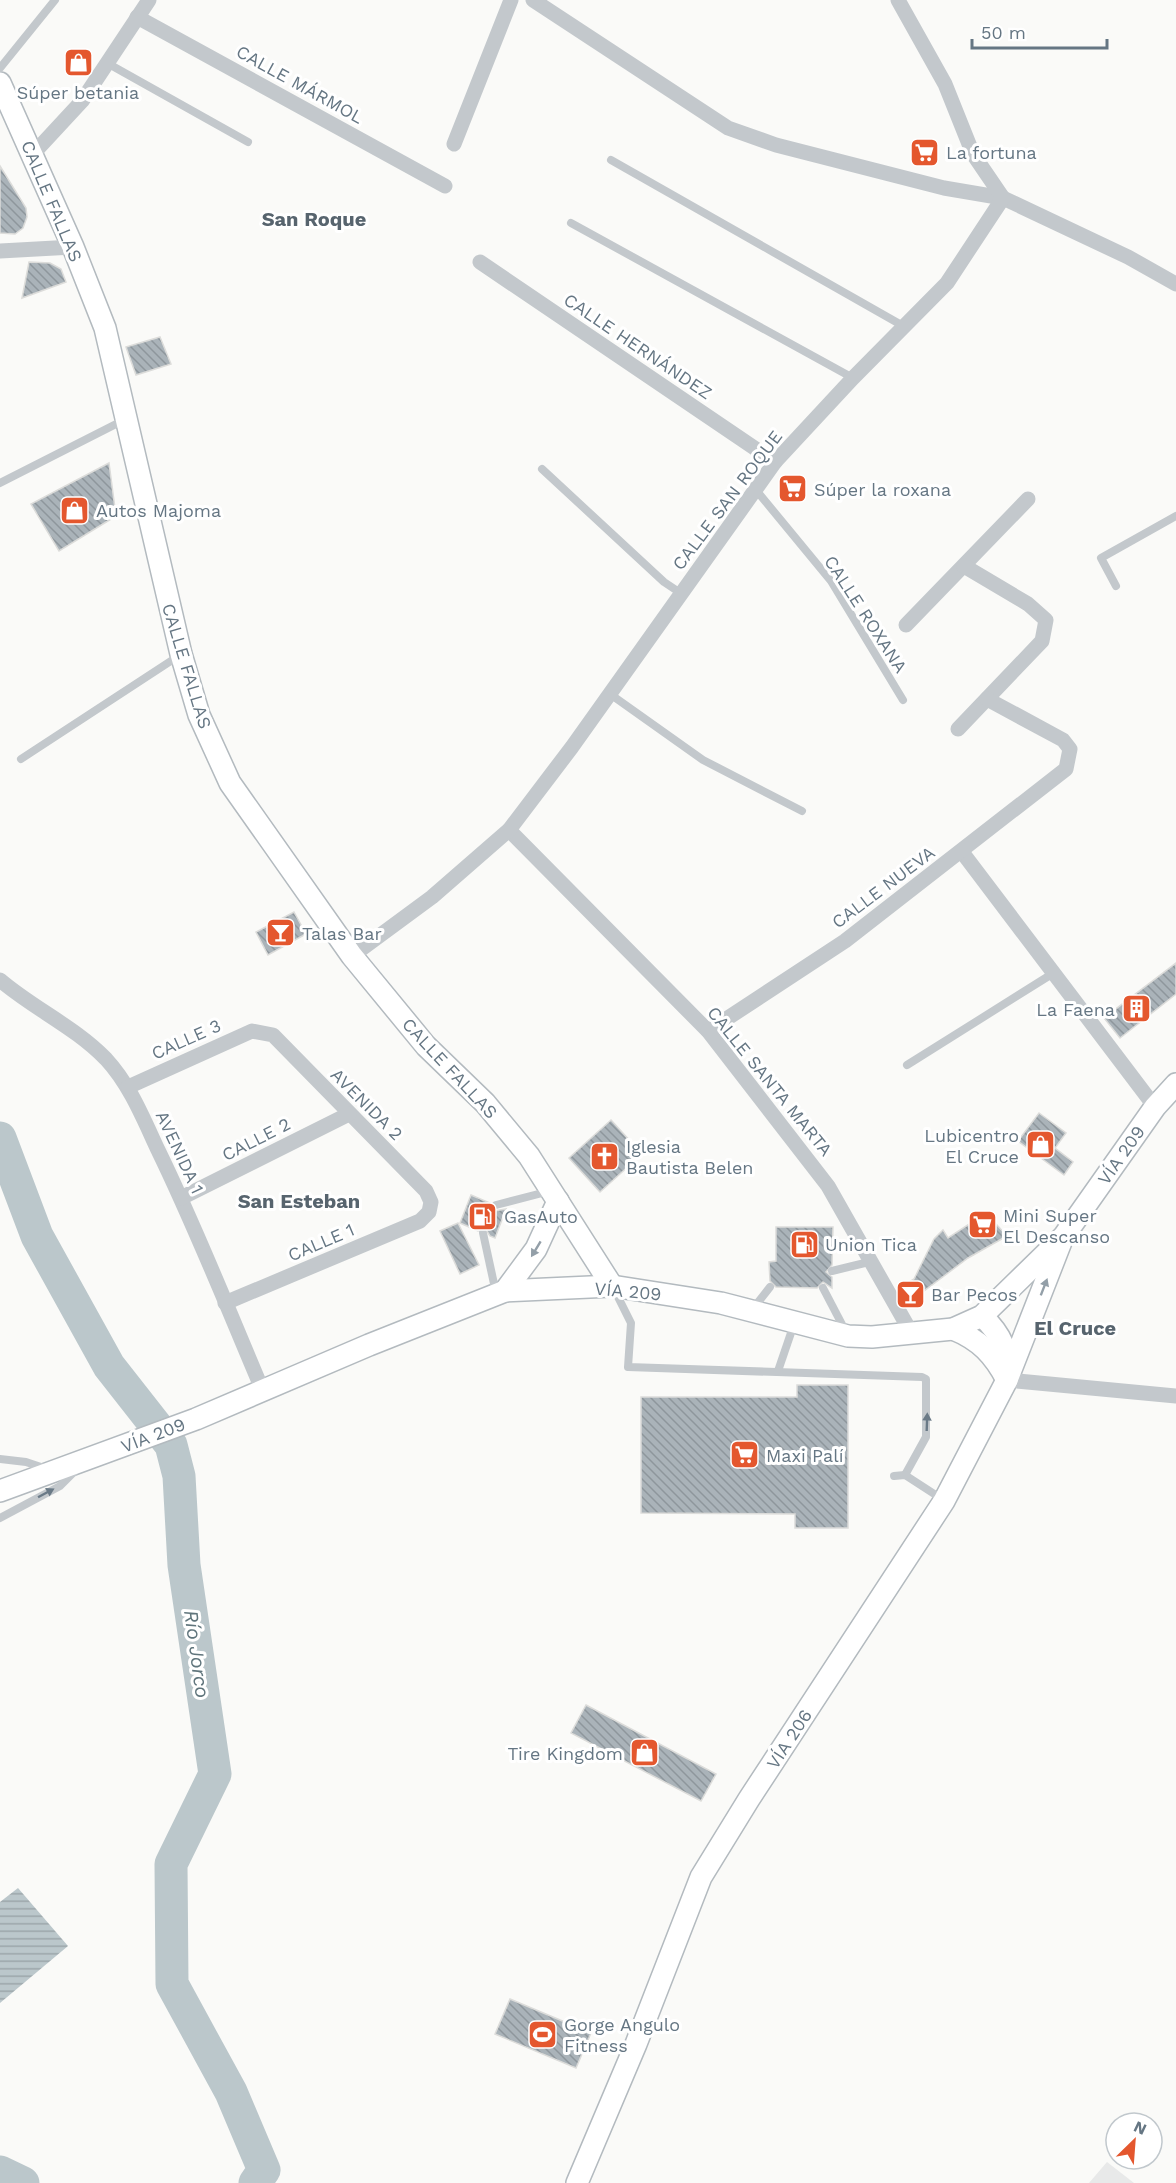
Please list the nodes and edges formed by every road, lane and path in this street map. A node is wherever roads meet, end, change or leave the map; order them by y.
1 (55, 0) edge
2 (149, 0) edge
3 (511, 0) edge
4 (533, 0) edge
5 (898, 0) edge
6 (137, 17) junction
7 (108, 63) junction
8 (0, 68) edge
9 (0, 83) edge
10 (248, 142) dead end
11 (454, 144) dead end
12 (32, 154) junction
13 (611, 160) dead end
14 (445, 186) dead end
15 (1003, 198) junction
16 (571, 223) dead end
17 (73, 247) junction
18 (0, 251) edge
19 (480, 262) dead end
20 (1176, 284) edge
21 (905, 327) junction
22 (853, 378) junction
23 (125, 419) junction
24 (775, 462) junction
25 (542, 469) dead end
26 (0, 483) edge
27 (756, 490) junction
28 (1028, 499) dead end
29 (1176, 516) edge
30 (964, 566) junction
31 (1116, 586) dead end
32 (682, 594) junction
33 (906, 625) dead end
34 (181, 654) junction
35 (610, 694) junction
36 (987, 699) junction
37 (903, 700) dead end
38 (958, 729) dead end
39 (21, 759) dead end
40 (802, 811) dead end
41 (509, 830) junction
42 (962, 852) junction
43 (352, 956) junction
44 (1052, 974) junction
45 (0, 980) edge
46 (262, 1031) joint
47 (708, 1031) junction
48 (907, 1065) dead end
49 (1176, 1084) edge
50 (128, 1087) junction
51 (1155, 1107) junction
52 (349, 1114) junction
53 (554, 1196) junction
54 (181, 1198) junction
55 (496, 1205) dead end
56 (429, 1212) joint
57 (483, 1233) dead end
58 (1064, 1236) junction
59 (870, 1262) junction
60 (832, 1271) dead end
61 (612, 1286) junction
62 (770, 1287) dead end
63 (823, 1288) dead end
64 (500, 1293) junction
65 (225, 1303) junction
66 (751, 1311) junction
67 (982, 1316) junction
68 (795, 1322) junction
69 (953, 1329) junction
70 (912, 1334) junction
71 (848, 1336) junction
72 (778, 1371) junction
73 (1007, 1380) junction
74 (262, 1389) junction
75 (1176, 1396) edge
76 (0, 1460) edge
77 (86, 1460) junction
78 (54, 1472) junction
79 (905, 1475) junction
80 (894, 1476) dead end
81 (0, 1491) edge
82 (944, 1501) junction
83 (0, 1518) edge
84 (577, 2183) edge

1 - 8 lane
2 - 6 street
3 - 11 street
4 - 15 street
5 - 15 street
6 - 7 street
6 - 14 street, CALLE MÁRMOL
7 - 10 lane
7 - 12 street
9 - 12 main road, CALLE FALLAS
12 - 17 main road, CALLE FALLAS
13 - 21 lane
15 - 20 street
15 - 21 street, CALLE SAN ROQUE
16 - 22 lane
17 - 18 street
17 - 23 main road, CALLE FALLAS
19 - 24 street, CALLE HERNÁNDEZ
21 - 22 street, CALLE SAN ROQUE
22 - 24 street, CALLE SAN ROQUE
23 - 26 lane
23 - 34 main road, CALLE FALLAS
24 - 27 street, CALLE SAN ROQUE
25 - 32 lane
27 - 32 street, CALLE SAN ROQUE
27 - 37 lane, CALLE ROXANA
28 - 30 street
29 - 31 lane
30 - 33 street
30 - 36 street
32 - 35 street, CALLE SAN ROQUE
34 - 39 lane
34 - 43 main road, CALLE FALLAS
35 - 40 lane
35 - 41 street, CALLE SAN ROQUE
36 - 38 street
36 - 42 street, CALLE NUEVA
41 - 43 street, CALLE SAN ROQUE
41 - 47 street, CALLE SANTA MARTA
42 - 44 street
42 - 47 street, CALLE NUEVA
43 - 53 main road, CALLE FALLAS
44 - 48 lane
44 - 51 street
45 - 50 street, AVENIDA 1
46 - 50 street, CALLE 3
46 - 52 street, AVENIDA 2
47 - 59 street, CALLE SANTA MARTA
49 - 51 main road, VÍA 209
50 - 54 street, AVENIDA 1
51 - 58 main road, VÍA 209
52 - 54 street, CALLE 2
52 - 56 street, AVENIDA 2
53 - 55 lane
53 - 61 main road, CALLE FALLAS
53 -> 64 main road
54 - 65 street, AVENIDA 1
56 - 65 street, CALLE 1
57 - 64 lane
58 - 67 main road, VÍA 209
73 -> 58 main road
59 - 60 lane
59 - 70 street, CALLE SANTA MARTA
61 - 64 main road, VÍA 209
61 - 66 main road, VÍA 209
61 - 72 lane
62 - 66 lane
63 - 71 lane
64 - 74 main road, VÍA 209
65 - 74 street, AVENIDA 1
66 - 68 main road, VÍA 209
67 - 69 main road, VÍA 209
67 - 73 main road, VÍA 206
68 - 71 main road, VÍA 209
68 - 72 lane
69 - 70 main road, VÍA 209
69 - 73 main road
70 - 71 main road, VÍA 209
79 -> 72 lane
73 - 75 street
73 - 82 main road, VÍA 206
74 - 77 main road, VÍA 209
76 - 78 lane
77 - 78 main road, VÍA 209
83 -> 77 lane
78 - 81 main road, VÍA 209
79 - 80 lane
79 - 82 lane
82 - 84 main road, VÍA 206

